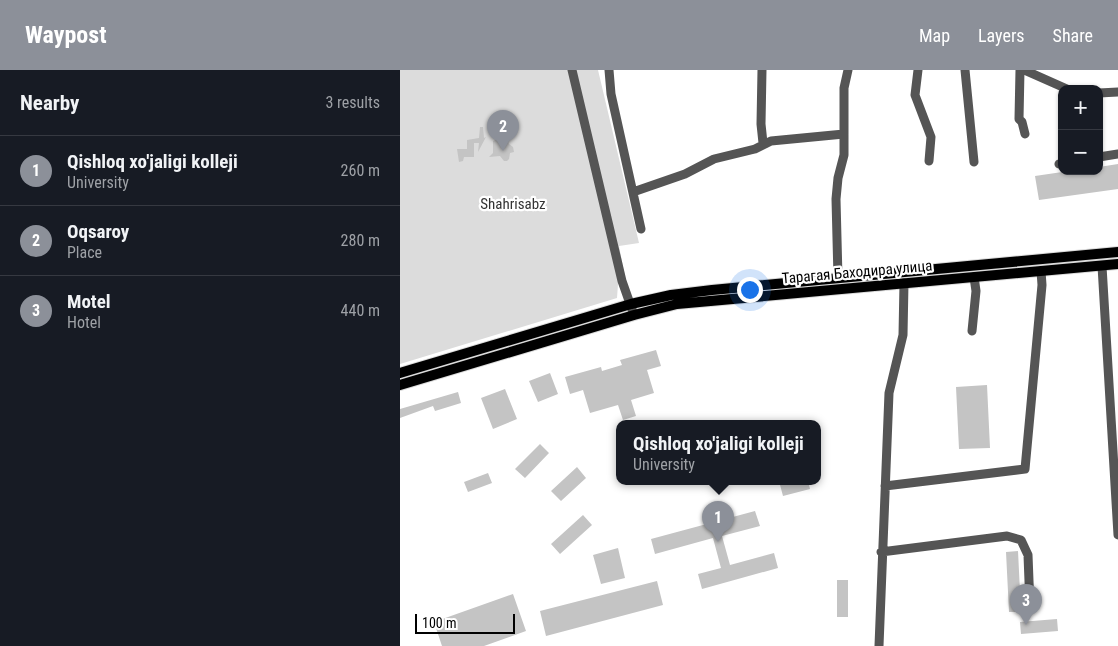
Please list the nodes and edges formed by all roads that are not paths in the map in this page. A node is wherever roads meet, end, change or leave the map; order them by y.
1 (572, 70) edge
2 (609, 70) edge
3 (762, 70) edge
4 (848, 70) edge
5 (918, 70) edge
6 (965, 70) edge
7 (1020, 70) edge
8 (1024, 70) edge
9 (1059, 85) edge
10 (1118, 92) edge
11 (1103, 93) edge
12 (844, 134) junction
13 (1025, 134) dead end
14 (763, 143) junction
15 (1118, 154) edge
16 (1103, 156) edge
17 (929, 161) dead end
18 (974, 162) dead end
19 (633, 192) junction
20 (641, 229) dead end
21 (1118, 252) edge
22 (1118, 264) edge
23 (1102, 266) junction
24 (1041, 271) junction
25 (974, 277) junction
26 (838, 278) junction
27 (904, 283) junction
28 (632, 304) junction
29 (634, 315) junction
30 (972, 331) dead end
31 (400, 373) edge
32 (400, 386) edge
33 (885, 486) junction
34 (1118, 535) edge
35 (881, 552) junction
36 (1030, 607) dead end
37 (878, 646) edge

1 - 28 street
2 - 19 street
3 - 14 street
4 - 12 street
5 - 17 street
6 - 18 street
7 - 13 street
8 - 9 street
10 - 11 street
12 - 14 street
12 - 26 street
14 - 19 street
15 - 16 street
19 - 20 street
21 - 26 main road, Тарагая Баходира улица
22 - 23 main road, Тарагая Баходира улица
23 - 24 main road, Тарагая Баходира улица
23 - 34 street
24 - 25 main road, Тарагая Баходира улица
24 - 33 street
25 - 27 main road, Тарагая Баходира улица
25 - 30 street
26 - 28 main road, Тарагая Баходира улица
27 - 29 main road, Тарагая Баходира улица
27 - 33 street
28 - 29 street
28 - 31 main road, Тарагая Баходира улица
29 - 32 main road, Тарагая Баходира улица
33 - 35 street
35 - 36 street
35 - 37 street

